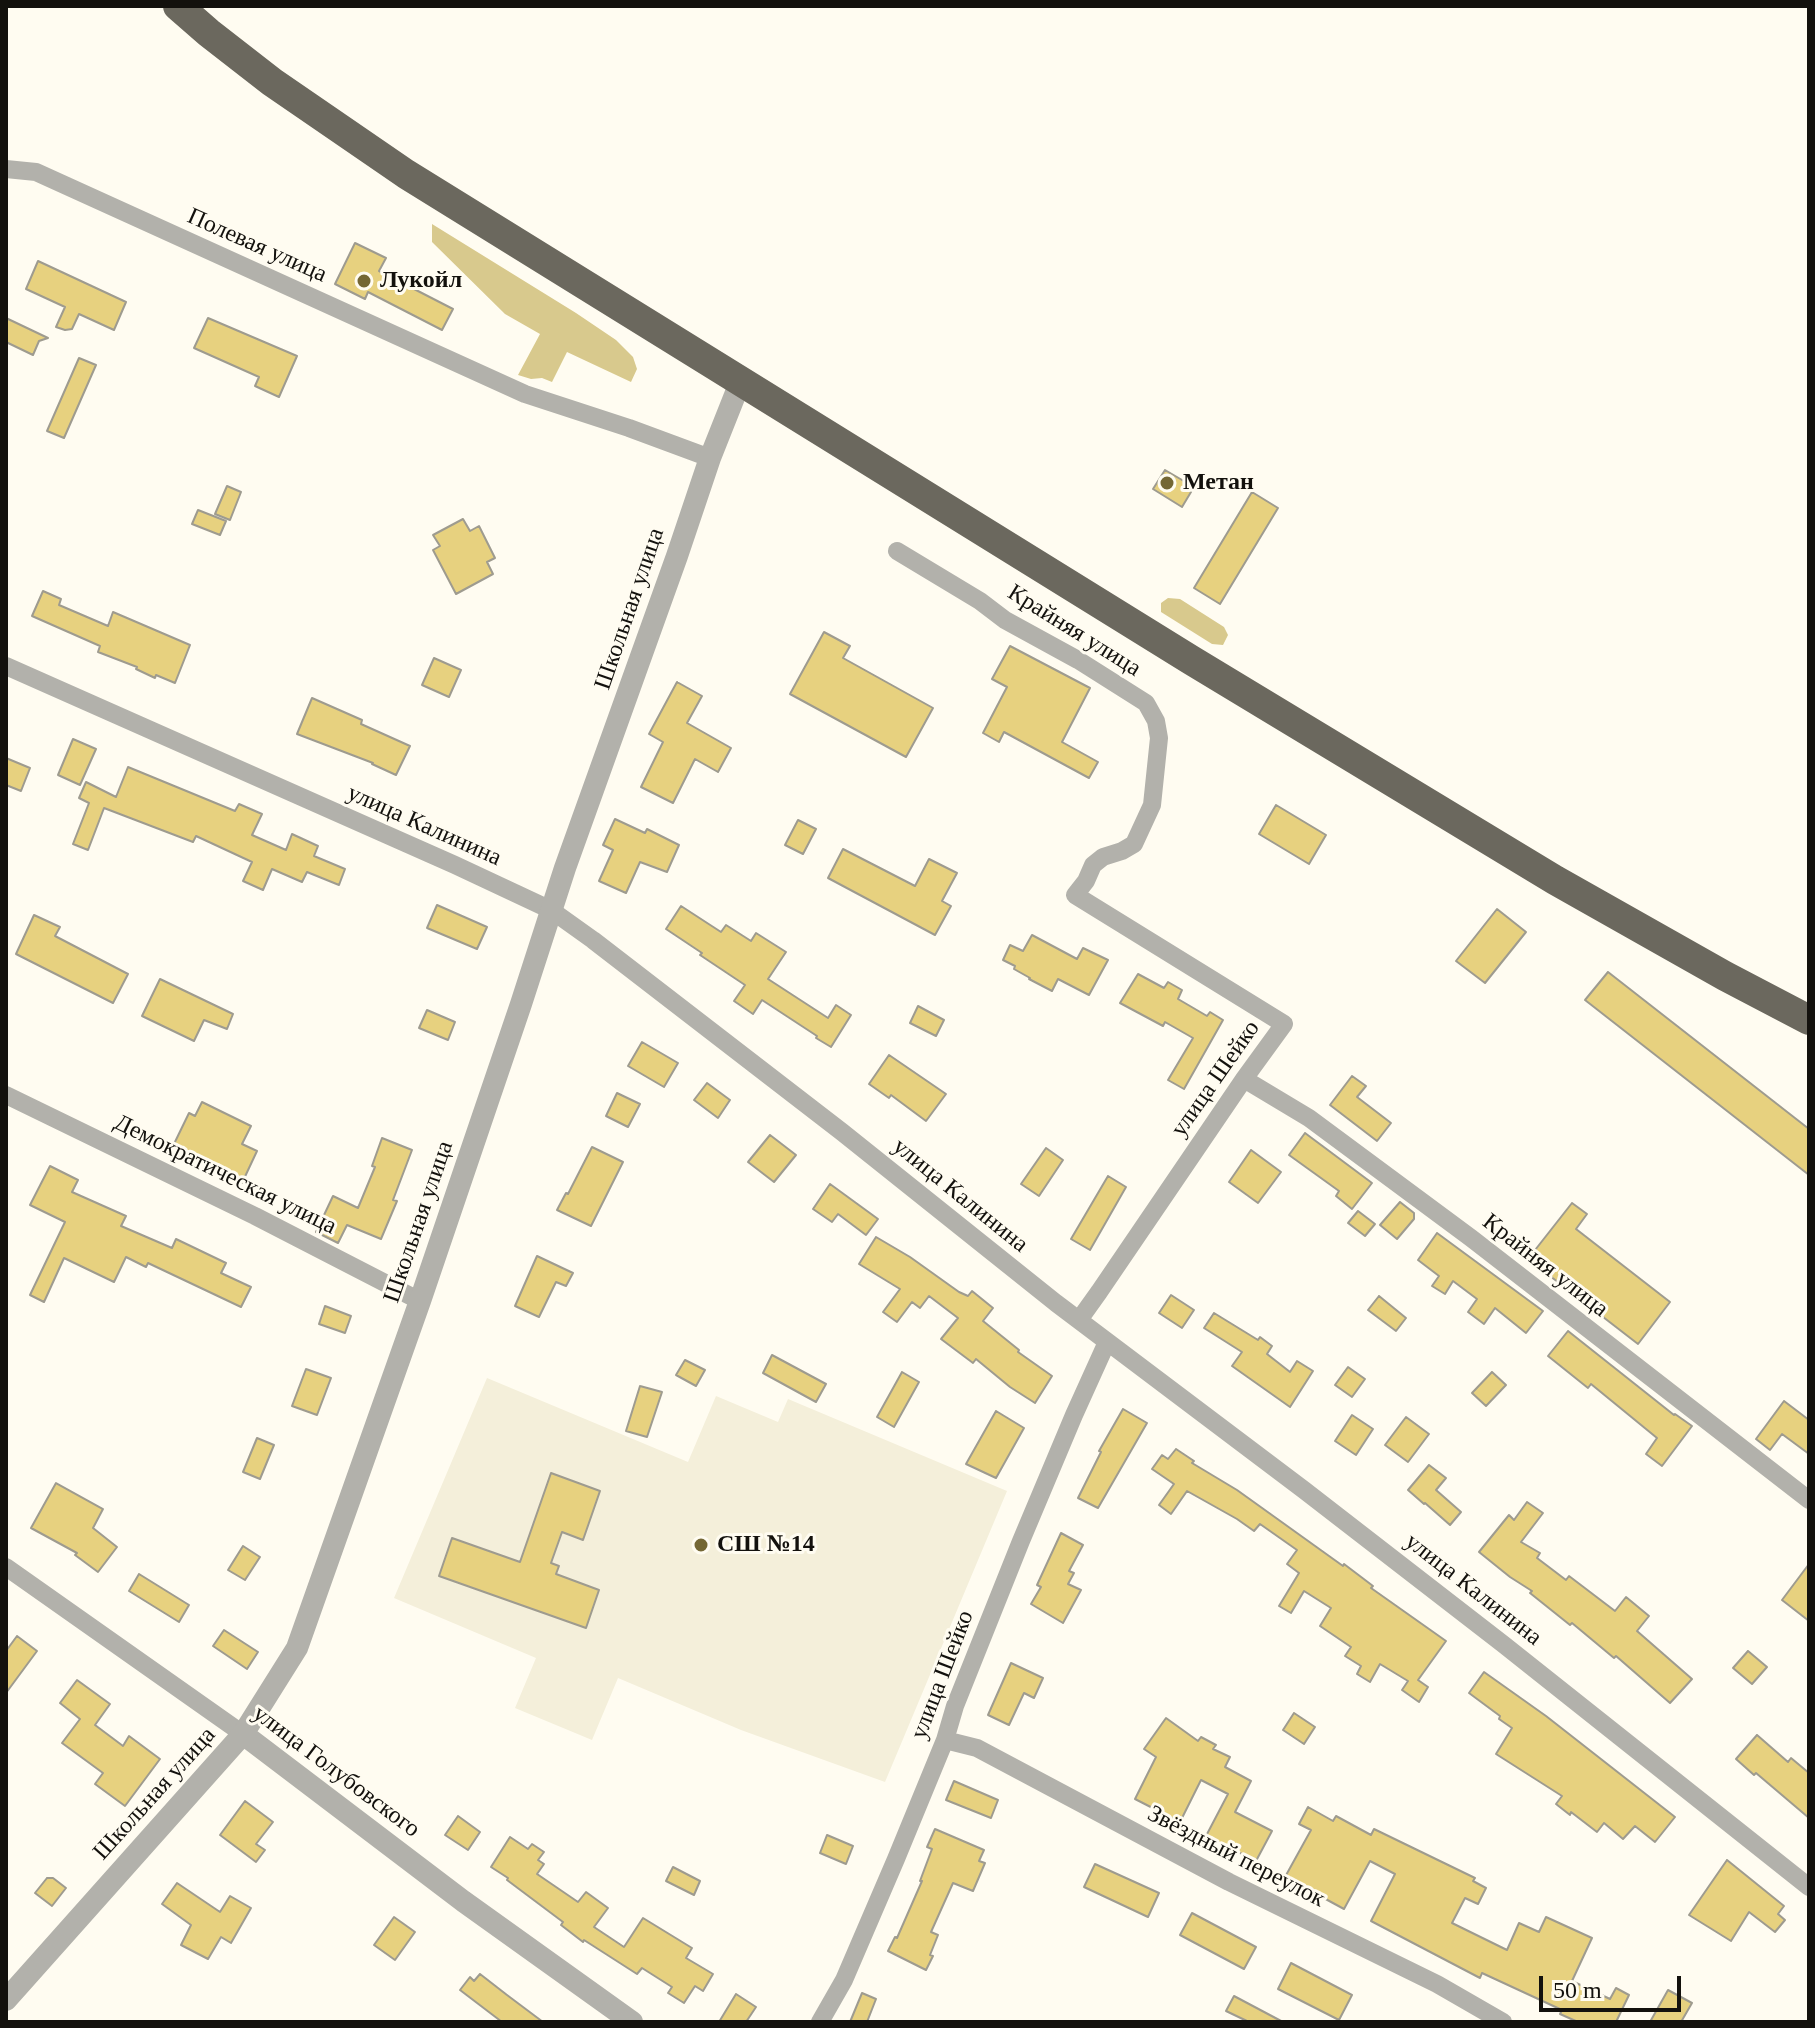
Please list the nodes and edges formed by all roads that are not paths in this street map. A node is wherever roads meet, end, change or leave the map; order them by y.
1 (178, 6) edge
2 (6, 169) edge
3 (741, 380) junction
4 (710, 458) junction
5 (897, 551) dead end
6 (6, 666) edge
7 (551, 910) junction
8 (1809, 1020) edge
9 (1284, 1024) joint
10 (1244, 1079) junction
11 (6, 1095) edge
12 (420, 1301) junction
13 (1079, 1320) junction
14 (1107, 1342) junction
15 (1809, 1500) edge
16 (6, 1567) edge
17 (243, 1734) junction
18 (945, 1740) junction
19 (1809, 1887) edge
20 (6, 2000) edge
21 (632, 2022) edge
22 (820, 2022) edge
23 (1503, 2022) edge

1 - 3 highway
2 - 4 street, Полевая улица
3 - 4 street, Школьная улица
3 - 8 highway
4 - 7 street, Школьная улица
5 - 9 street, Крайняя улица
6 - 7 street, улица Калинина
7 - 12 street, Школьная улица
7 - 13 street, улица Калинина
9 - 10 street, улица Шейко
10 - 13 street, улица Шейко
10 - 15 street, Крайняя улица
11 - 12 street, Демократическая улица
12 - 17 street, Школьная улица
13 - 14 street, улица Калинина
14 - 18 street, улица Шейко
14 - 19 street, улица Калинина
16 - 17 street, улица Голубовского
17 - 20 street, Школьная улица
17 - 21 street, улица Голубовского
18 - 22 street, улица Шейко
18 - 23 street, Звёздный переулок

